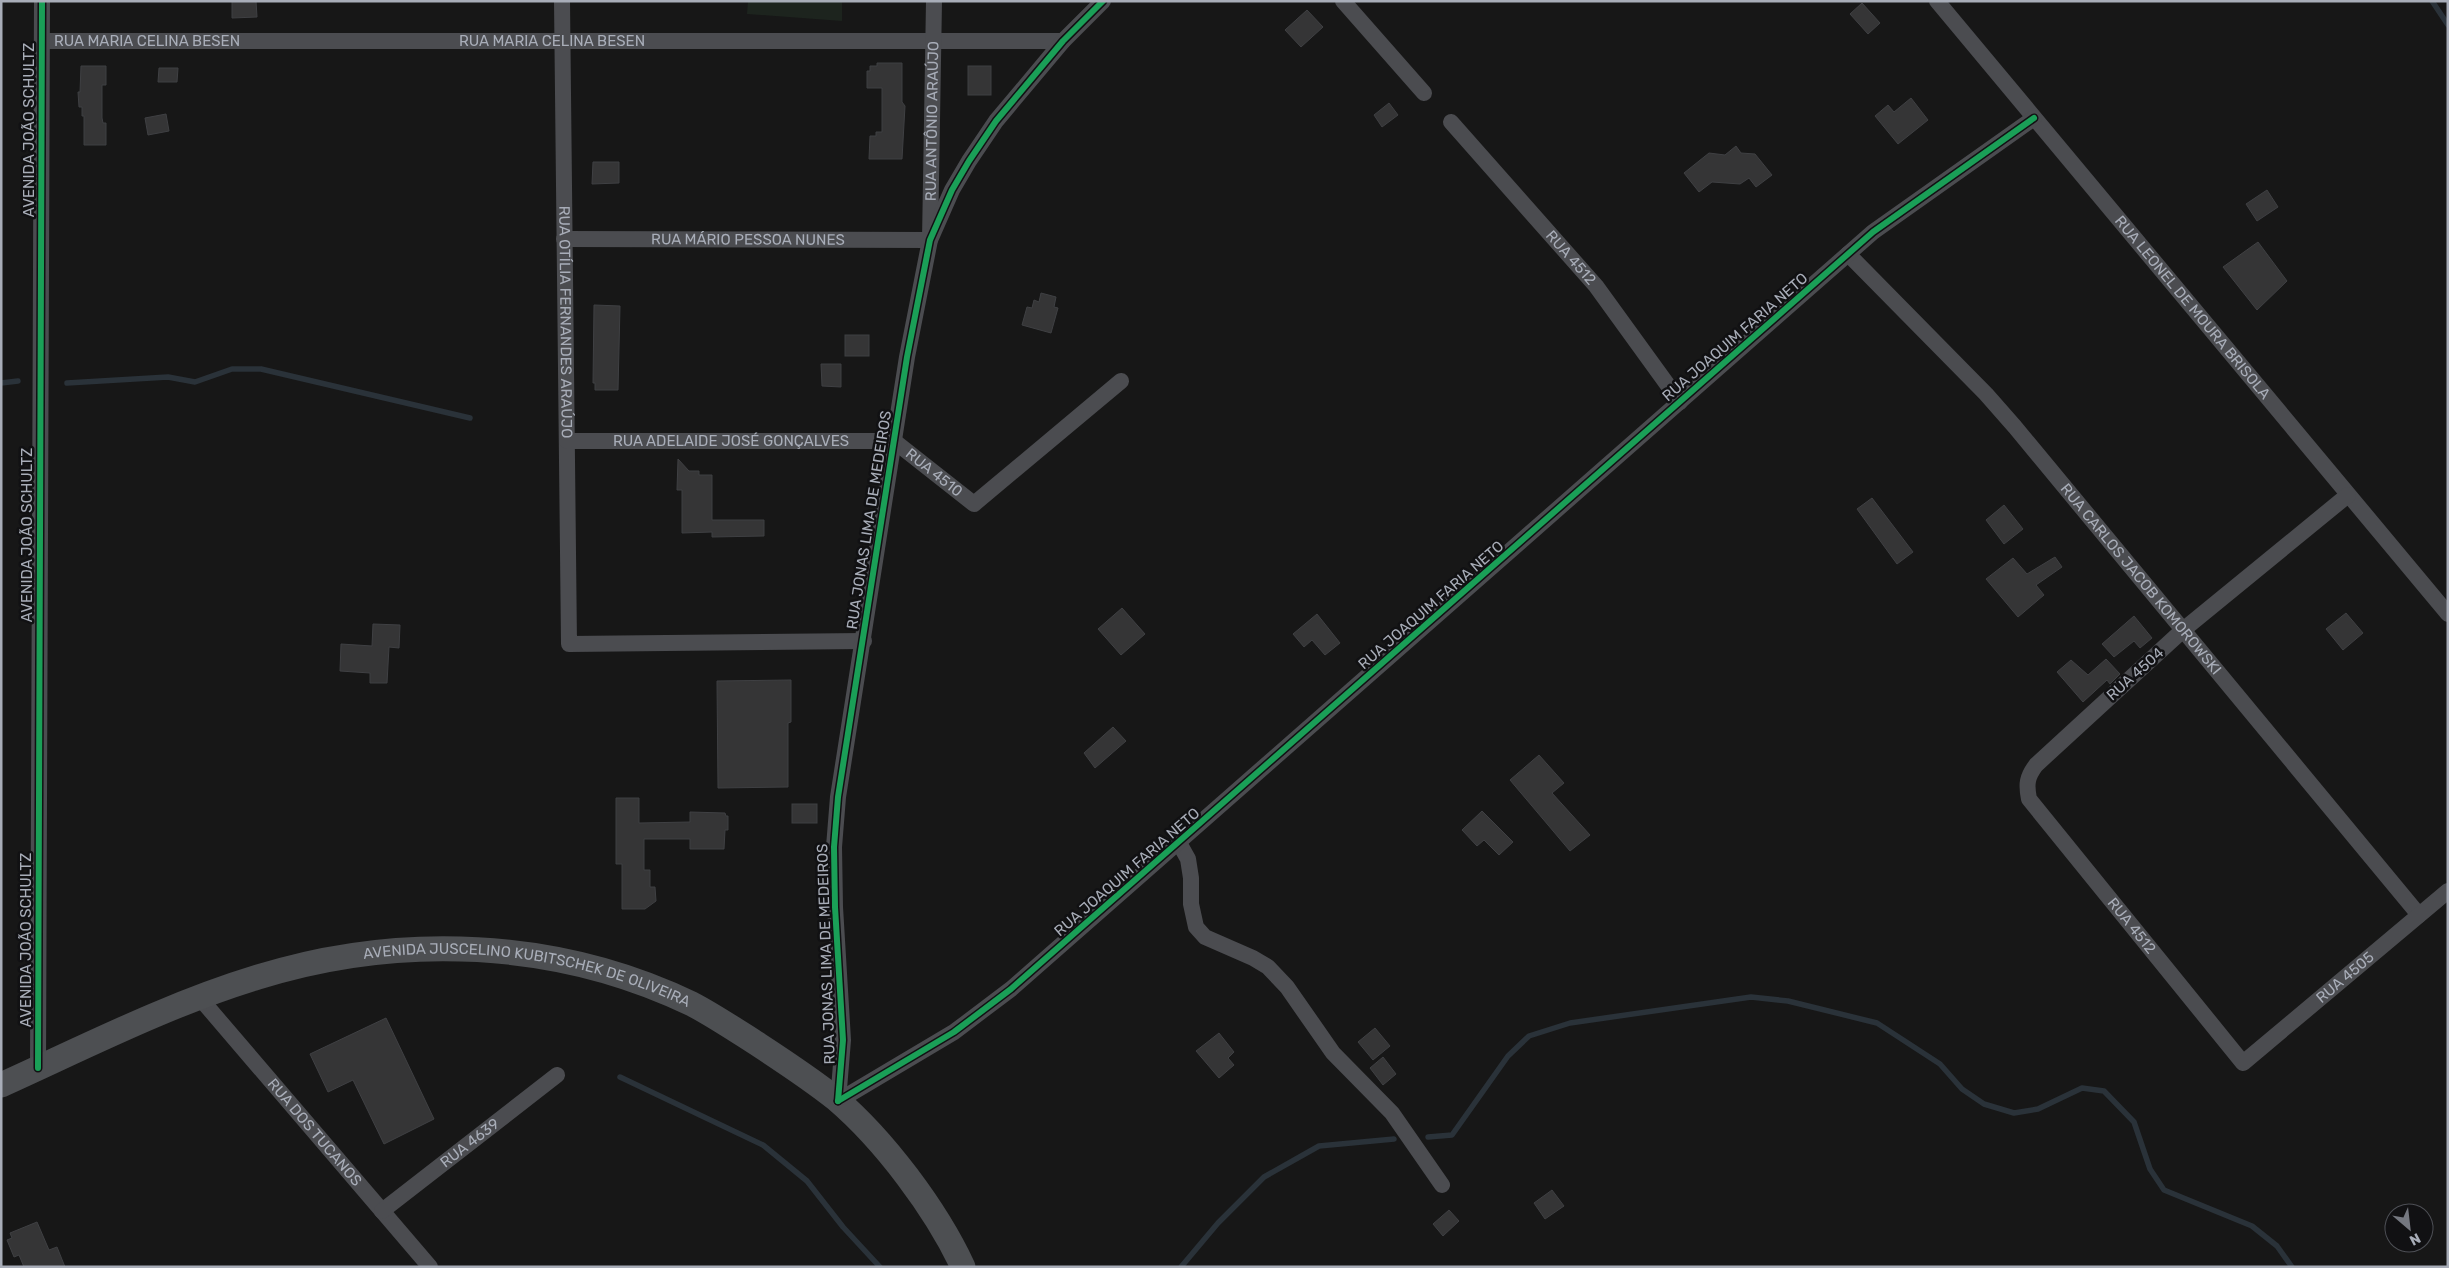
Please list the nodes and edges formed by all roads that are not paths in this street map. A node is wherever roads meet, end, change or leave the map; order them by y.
1 (42, 1) edge
2 (562, 1) edge
3 (934, 1) edge
4 (1103, 1) edge
5 (1343, 1) edge
6 (1937, 1) edge
7 (42, 41) junction
8 (562, 41) junction
9 (933, 41) junction
10 (1063, 41) junction
11 (1424, 93) dead end
12 (2034, 118) junction
13 (1451, 122) dead end
14 (564, 239) junction
15 (930, 240) junction
16 (1848, 254) junction
17 (1121, 381) dead end
18 (1680, 402) junction
19 (567, 441) junction
20 (894, 441) junction
21 (2348, 495) junction
22 (2448, 614) edge
23 (2183, 630) junction
24 (864, 641) junction
25 (2026, 787) joint
26 (1179, 843) junction
27 (2448, 891) edge
28 (2419, 915) junction
29 (199, 997) junction
30 (2243, 1063) joint
31 (38, 1068) junction
32 (557, 1075) dead end
33 (1, 1085) edge
34 (838, 1101) junction
35 (1442, 1185) dead end
36 (382, 1211) junction
37 (430, 1267) edge
38 (963, 1267) edge

1 - 7 street, AVENIDA JOÃO SCHULTZ
2 - 8 street, RUA OTÍLIA FERNANDES ARAÚJO
3 - 9 street, RUA ANTÔNIO ARAÚJO
4 - 10 street, RUA JONAS LIMA DE MEDEIROS
5 - 11 street
6 - 12 street, RUA LEONEL DE MOURA BRISOLA
7 - 8 street, RUA MARIA CELINA BESEN
7 - 31 street, AVENIDA JOÃO SCHULTZ
8 - 9 street, RUA MARIA CELINA BESEN
8 - 14 street, RUA OTÍLIA FERNANDES ARAÚJO
9 - 10 street, RUA MARIA CELINA BESEN
9 - 15 street, RUA ANTÔNIO ARAÚJO
10 - 15 street, RUA JONAS LIMA DE MEDEIROS
12 - 16 street, RUA JOAQUIM FARIA NETO
12 - 21 street, RUA LEONEL DE MOURA BRISOLA
13 - 18 street, RUA 4512
14 - 15 street, RUA MÁRIO PESSOA NUNES
14 - 19 street, RUA OTÍLIA FERNANDES ARAÚJO
15 - 20 street, RUA JONAS LIMA DE MEDEIROS
16 - 18 street, RUA JOAQUIM FARIA NETO
16 - 23 street, RUA CARLOS JACOB KOMOROWSKI
17 - 20 street, RUA 4510
18 - 26 street, RUA JOAQUIM FARIA NETO
19 - 20 street, RUA ADELAIDE JOSÉ GONÇALVES
19 - 24 street, RUA OTÍLIA FERNANDES ARAÚJO
20 - 24 street, RUA JONAS LIMA DE MEDEIROS
21 - 22 street, RUA LEONEL DE MOURA BRISOLA
21 - 23 street, RUA 4504
23 - 25 street, RUA 4504
23 - 28 street, RUA CARLOS JACOB KOMOROWSKI
24 - 34 street, RUA JONAS LIMA DE MEDEIROS
25 - 30 street, RUA 4512
26 - 34 street, RUA JOAQUIM FARIA NETO
26 - 35 street
27 - 28 street, RUA 4505
28 - 30 street, RUA 4505
29 - 31 main road, AVENIDA JUSCELINO KUBITSCHEK DE OLIVEIRA
29 - 34 main road, AVENIDA JUSCELINO KUBITSCHEK DE OLIVEIRA
29 - 36 street, RUA DOS TUCANOS
31 - 33 main road, AVENIDA JUSCELINO KUBITSCHEK DE OLIVEIRA
32 - 36 street, RUA 4639
34 - 38 main road, AVENIDA JUSCELINO KUBITSCHEK DE OLIVEIRA
36 - 37 street, RUA DOS TUCANOS

